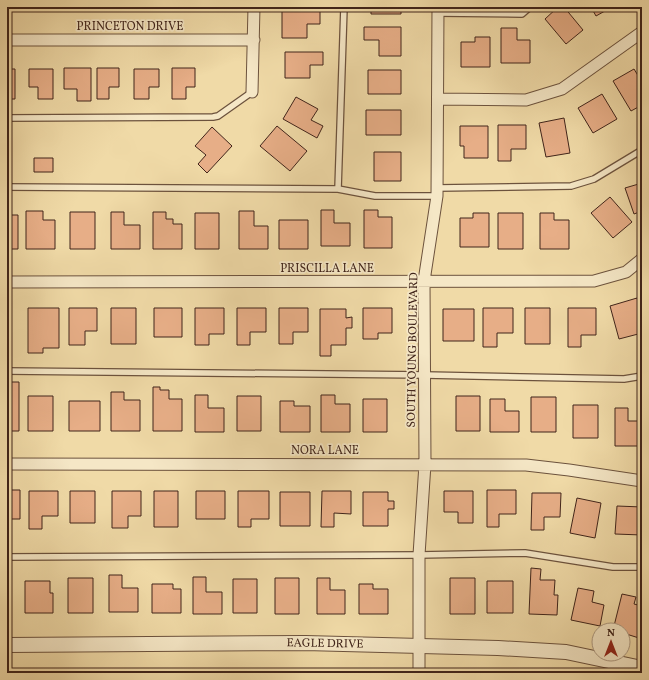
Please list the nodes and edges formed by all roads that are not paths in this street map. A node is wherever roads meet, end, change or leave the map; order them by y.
1 (254, 7) edge
2 (344, 7) edge
3 (530, 7) edge
4 (438, 10) edge
5 (642, 32) edge
6 (7, 40) edge
7 (254, 40) junction
8 (252, 92) joint
9 (438, 99) junction
10 (7, 118) edge
11 (642, 150) edge
12 (7, 187) edge
13 (338, 189) junction
14 (437, 192) junction
15 (642, 259) edge
16 (424, 281) junction
17 (7, 282) edge
18 (7, 371) edge
19 (425, 375) junction
20 (642, 376) edge
21 (7, 464) edge
22 (425, 464) junction
23 (642, 481) edge
24 (419, 555) junction
25 (7, 557) edge
26 (642, 567) edge
27 (7, 645) edge
28 (420, 646) junction
29 (635, 669) edge
30 (419, 673) edge

1 - 7 street
2 - 13 lane
3 - 4 lane
4 - 9 street, SOUTH YOUNG BOULEVARD
5 - 9 street
6 - 7 street, PRINCETON DRIVE
7 - 8 street
8 - 10 lane
9 - 14 street, SOUTH YOUNG BOULEVARD
11 - 14 lane
12 - 13 lane
13 - 14 lane
14 - 16 street, SOUTH YOUNG BOULEVARD
15 - 16 street, PRISCILLA LANE
16 - 17 street, PRISCILLA LANE
16 - 19 street, SOUTH YOUNG BOULEVARD
18 - 19 lane
19 - 20 lane
19 - 22 street, SOUTH YOUNG BOULEVARD
21 - 22 street, NORA LANE
22 - 23 street, NORA LANE
22 - 24 street, SOUTH YOUNG BOULEVARD
24 - 25 lane
24 - 26 lane
24 - 28 street, SOUTH YOUNG BOULEVARD
27 - 28 street, EAGLE DRIVE
28 - 29 street, EAGLE DRIVE
28 - 30 street, SOUTH YOUNG BOULEVARD

